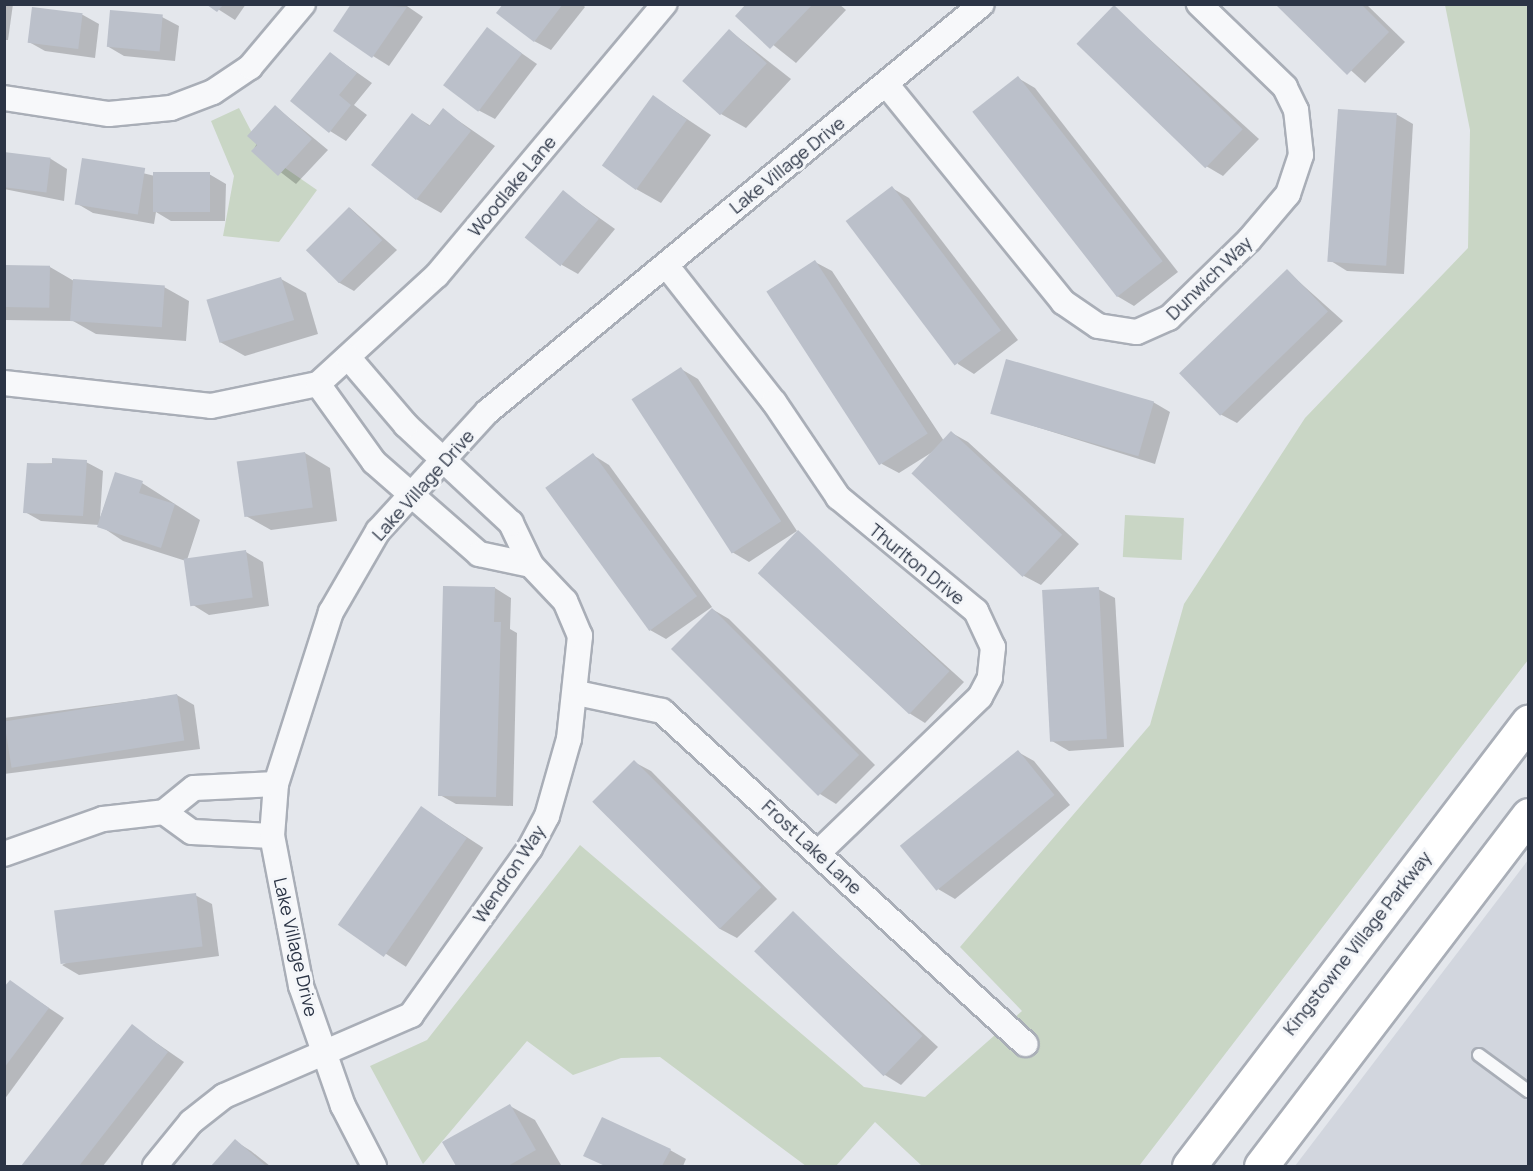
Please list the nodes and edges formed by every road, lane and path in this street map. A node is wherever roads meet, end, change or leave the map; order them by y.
1 (303, 4) edge
2 (664, 4) edge
3 (981, 4) edge
4 (1199, 4) edge
5 (886, 84) junction
6 (4, 98) edge
7 (666, 265) junction
8 (348, 357) junction
9 (4, 383) edge
10 (318, 384) junction
11 (446, 461) junction
12 (412, 497) junction
13 (531, 565) junction
14 (577, 693) junction
15 (1528, 722) edge
16 (276, 784) junction
17 (164, 812) junction
18 (1528, 815) edge
19 (272, 836) junction
20 (818, 853) junction
21 (4, 854) edge
22 (1025, 1044) dead end
23 (323, 1052) junction
24 (1479, 1054) dead end
25 (1528, 1091) edge
26 (155, 1167) edge
27 (374, 1167) edge
28 (1189, 1167) edge
29 (1261, 1167) edge

1 - 6 street
2 - 8 street, Woodlake Lane
3 - 5 street, Lake Village Drive
4 - 5 street, Dunwich Way
5 - 7 street, Lake Village Drive
7 - 11 street, Lake Village Drive
7 - 20 street, Thurlton Drive
8 - 10 street, Woodlake Lane
8 - 11 street
9 - 10 street
10 - 12 street
11 - 12 street, Lake Village Drive
11 - 13 street, Wendron Way
12 - 13 street
12 - 16 street, Lake Village Drive
13 - 14 street, Wendron Way
14 - 20 street, Frost Lake Lane
14 - 23 street, Wendron Way
15 - 28 street, Kingstowne Village Parkway
16 - 17 street
16 - 19 street, Lake Village Drive
17 - 19 street
17 - 21 street
18 - 29 street
19 - 23 street, Lake Village Drive
20 - 22 street, Frost Lake Lane
23 - 26 street, Wendron Way
23 - 27 street, Lake Village Drive
24 - 25 lane

